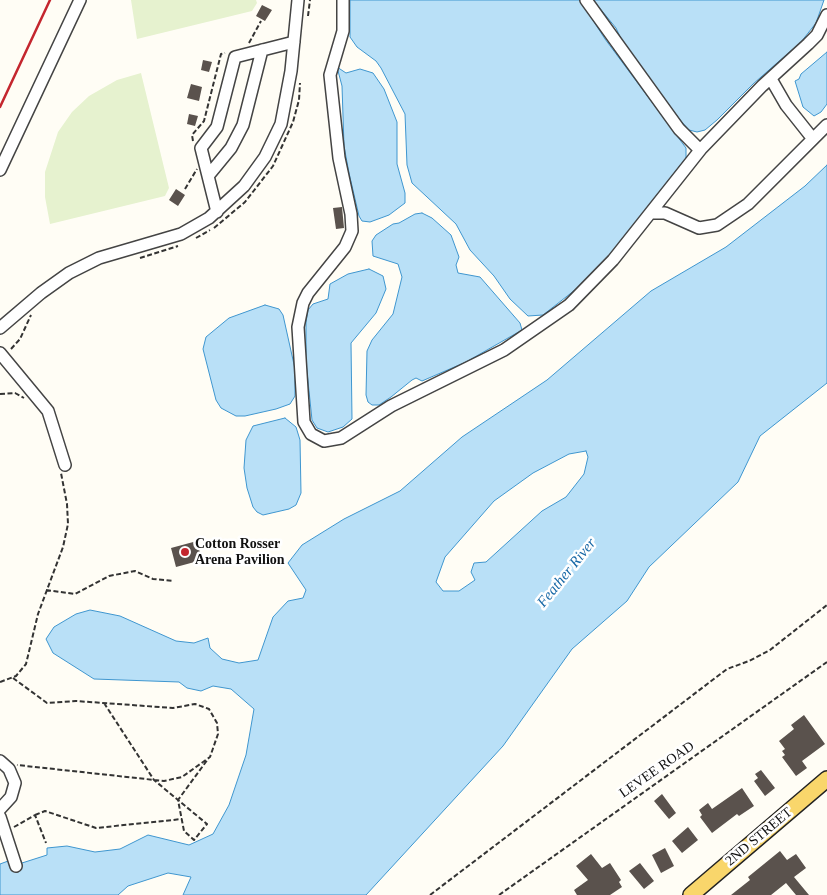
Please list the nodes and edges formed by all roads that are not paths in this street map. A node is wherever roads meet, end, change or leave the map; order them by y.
1 (80, 0) edge
2 (298, 0) edge
3 (344, 0) edge
4 (586, 0) edge
5 (827, 15) edge
6 (294, 42) junction
7 (262, 50) junction
8 (771, 79) junction
9 (827, 125) edge
10 (812, 139) junction
11 (700, 150) junction
12 (0, 170) edge
13 (208, 176) junction
14 (217, 212) junction
15 (651, 213) junction
16 (0, 328) edge
17 (2, 354) edge
18 (65, 465) road end
19 (1, 762) edge
20 (827, 779) edge
21 (0, 809) edge
22 (0, 817) edge
23 (16, 866) dead end
24 (691, 895) edge

1 - 12 street
2 - 6 street
3 - 15 street
4 - 11 street
5 - 8 street
6 - 7 street
6 - 14 street
7 - 13 street
7 - 13 street
8 - 10 street
8 - 11 street
9 - 10 street
10 - 15 street
11 - 15 street
13 - 14 street
14 - 16 street
17 - 18 street
19 - 21 street
20 - 24 main road, 2ND STREET
22 - 23 street

